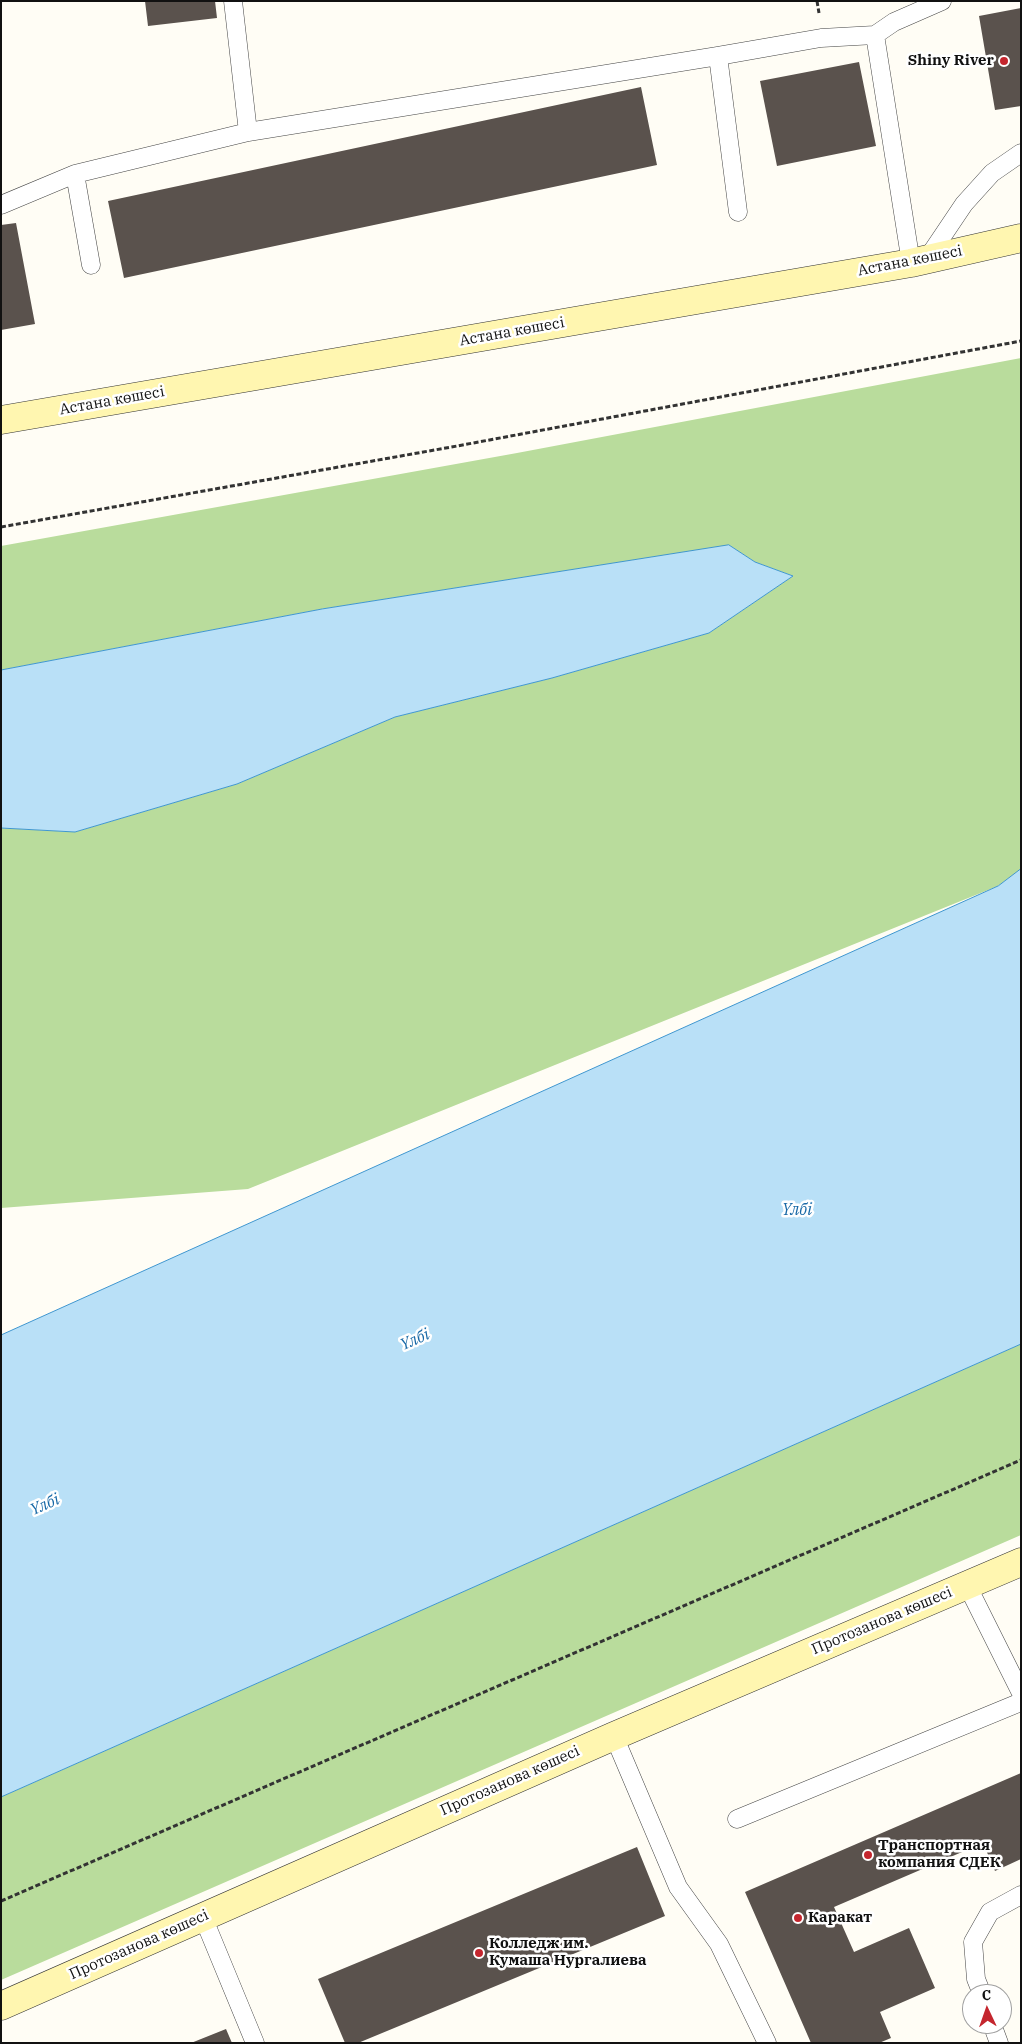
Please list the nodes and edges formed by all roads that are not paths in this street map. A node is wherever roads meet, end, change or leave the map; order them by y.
1 (233, 1) edge
2 (942, 1) edge
3 (875, 35) junction
4 (718, 56) junction
5 (248, 132) junction
6 (1021, 153) edge
7 (75, 174) junction
8 (1, 205) edge
9 (738, 212) dead end
10 (1021, 238) edge
11 (919, 261) junction
12 (90, 265) dead end
13 (1, 420) edge
14 (1021, 1562) edge
15 (967, 1585) junction
16 (1021, 1693) edge
17 (1021, 1702) edge
18 (614, 1736) junction
19 (737, 1819) dead end
20 (1021, 1895) edge
21 (203, 1917) junction
22 (978, 1984) edge
23 (1, 2006) edge
24 (255, 2043) edge
25 (767, 2043) edge

1 - 5 lane
2 - 3 lane
3 - 4 lane
3 - 11 lane
4 - 5 lane
4 - 9 lane
5 - 7 lane
6 - 11 lane
7 - 8 lane
7 - 12 lane
10 - 11 main road, Астана көшесі
11 - 13 main road, Астана көшесі
14 - 15 main road, Протозанова көшесі
15 - 16 lane
15 - 18 main road, Протозанова көшесі
17 - 19 lane
18 - 21 main road, Протозанова көшесі
18 - 25 lane
20 - 22 lane
21 - 23 main road, Протозанова көшесі
21 - 24 lane

